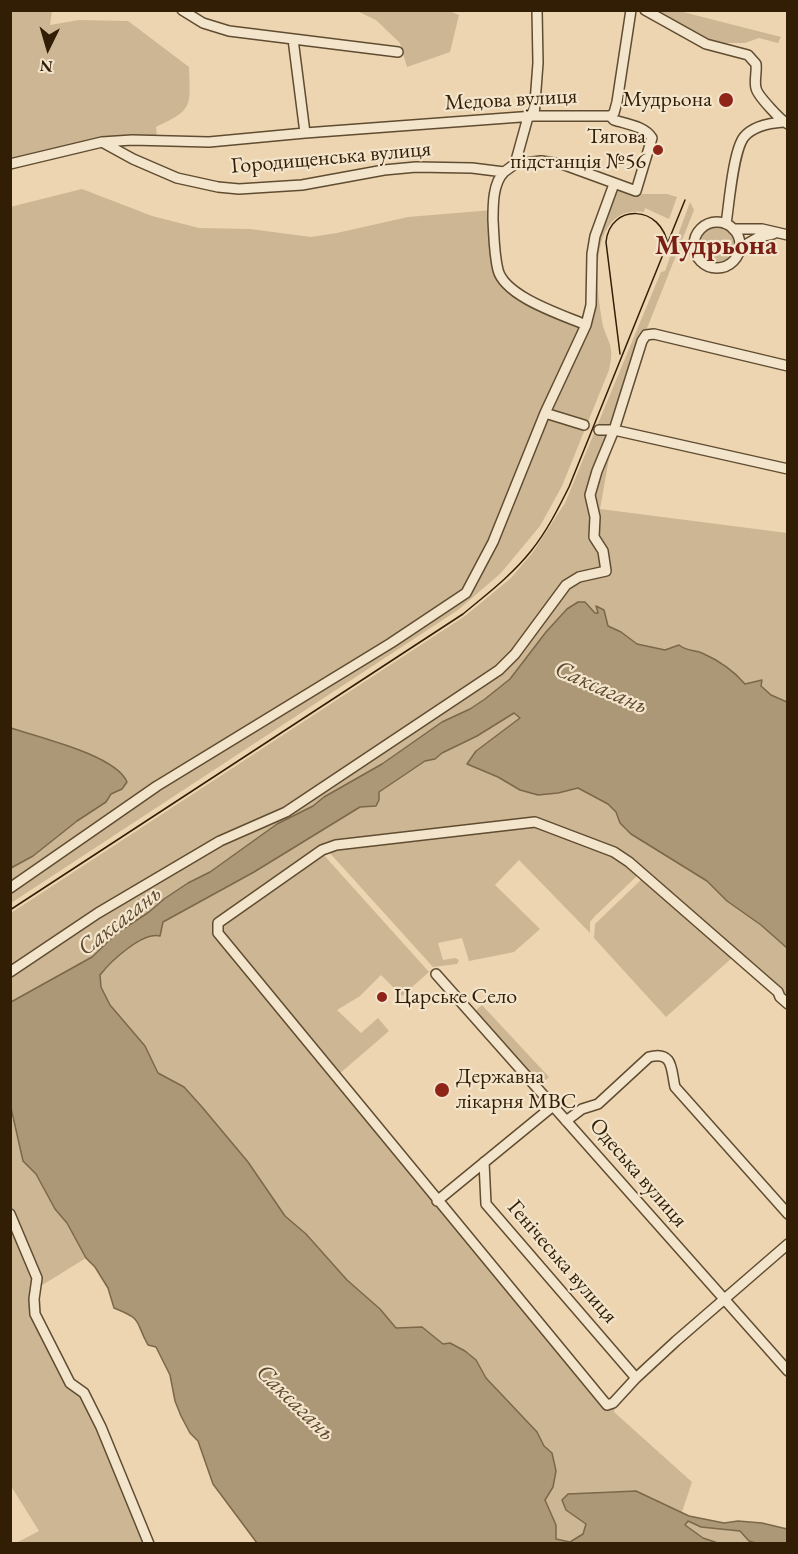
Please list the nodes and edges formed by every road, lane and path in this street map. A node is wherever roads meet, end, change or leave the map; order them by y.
1 (182, 10) edge
2 (537, 10) edge
3 (631, 10) edge
4 (645, 10) edge
5 (293, 39) junction
6 (398, 52) dead end
7 (531, 116) junction
8 (610, 116) junction
9 (785, 123) edge
10 (305, 133) junction
11 (102, 142) junction
12 (10, 164) edge
13 (515, 164) junction
14 (504, 171) junction
15 (614, 184) junction
16 (730, 227) junction
17 (783, 234) edge
18 (740, 248) junction
19 (586, 324) junction
20 (788, 366) edge
21 (545, 413) junction
22 (584, 425) dead end
23 (599, 430) dead end
24 (614, 430) junction
25 (788, 470) edge
26 (10, 888) edge
27 (10, 972) edge
28 (436, 974) dead end
29 (788, 1004) edge
30 (553, 1106) junction
31 (566, 1121) junction
32 (484, 1162) junction
33 (437, 1201) junction
34 (10, 1214) edge
35 (788, 1214) edge
36 (788, 1244) edge
37 (724, 1300) junction
38 (788, 1371) edge
39 (636, 1378) junction
40 (149, 1544) edge

1 - 5 street
2 - 7 street
3 - 8 street, Медова вулиця
4 - 9 street
5 - 6 street
5 - 10 street
7 - 8 street, Медова вулиця
7 - 10 street, Медова вулиця
7 - 13 street
8 - 15 street
9 - 16 street
10 - 11 street, Медова вулиця
11 - 12 street, Медова вулиця
11 - 14 street, Городищенська вулиця
13 - 14 street
13 - 15 street
14 - 19 street
15 - 19 street
16 - 17 street
16 - 18 street
16 - 18 street
17 - 18 street
19 - 21 street
20 - 24 street
21 - 22 street
21 - 26 street
23 - 24 street
24 - 25 street
24 - 27 street
28 - 30 street, Одеська вулиця
29 - 33 street
30 - 31 street, Одеська вулиця
30 - 32 street
31 - 35 street
31 - 37 street, Одеська вулиця
32 - 33 street
32 - 39 street, Генічеська вулиця
33 - 39 street
34 - 40 street
36 - 37 street
37 - 38 street, Одеська вулиця
37 - 39 street

